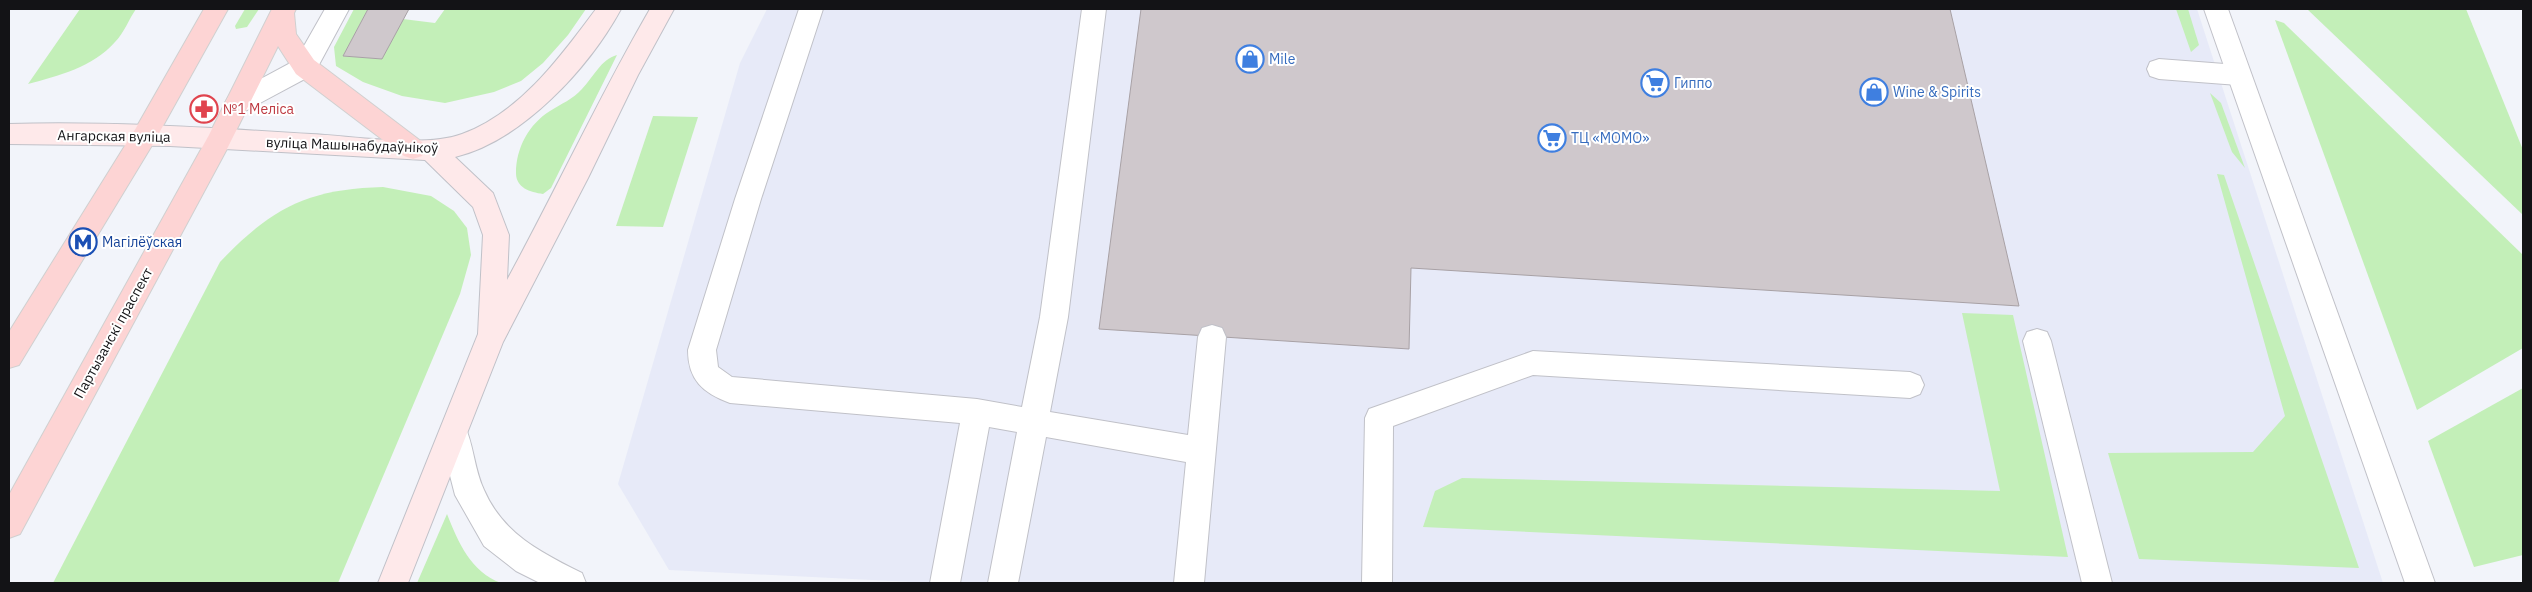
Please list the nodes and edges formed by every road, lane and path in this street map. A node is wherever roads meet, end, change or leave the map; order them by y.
1 (216, 9) edge
2 (337, 9) edge
3 (608, 9) edge
4 (662, 9) edge
5 (811, 9) edge
6 (1094, 9) edge
7 (2216, 9) edge
8 (283, 11) edge
9 (306, 67) junction
10 (2159, 70) dead end
11 (2238, 75) junction
12 (238, 103) junction
13 (9, 134) edge
14 (145, 134) junction
15 (219, 140) junction
16 (422, 150) junction
17 (1212, 337) dead end
18 (490, 339) junction
19 (2037, 341) dead end
20 (9, 356) edge
21 (1910, 385) dead end
22 (977, 412) junction
23 (1036, 422) junction
24 (454, 433) junction
25 (1200, 452) junction
26 (9, 524) edge
27 (392, 583) edge
28 (571, 583) edge
29 (945, 583) edge
30 (1003, 583) edge
31 (1189, 583) edge
32 (1377, 583) edge
33 (2097, 583) edge
34 (2420, 583) edge

1 - 14 main road
2 - 9 street
3 - 16 main road, вуліца Машынабудаўнікоў
4 - 18 main road
5 - 22 street
6 - 23 street
7 - 11 street
8 - 9 main road
8 - 12 main road, Партызанскі праспект
9 - 12 street
9 - 16 main road
10 - 11 street
11 - 34 street
12 - 15 main road, Партызанскі праспект
13 - 14 main road, Ангарская вуліца
14 - 15 main road, Ангарская вуліца
14 - 20 main road
15 - 16 main road, вуліца Машынабудаўнікоў
15 - 26 main road, Партызанскі праспект
16 - 18 main road
17 - 25 street
18 - 24 main road
19 - 33 street
21 - 32 street
22 - 23 street
22 - 29 street
23 - 25 street
23 - 30 street
24 - 27 main road
24 - 28 street
25 - 31 street

